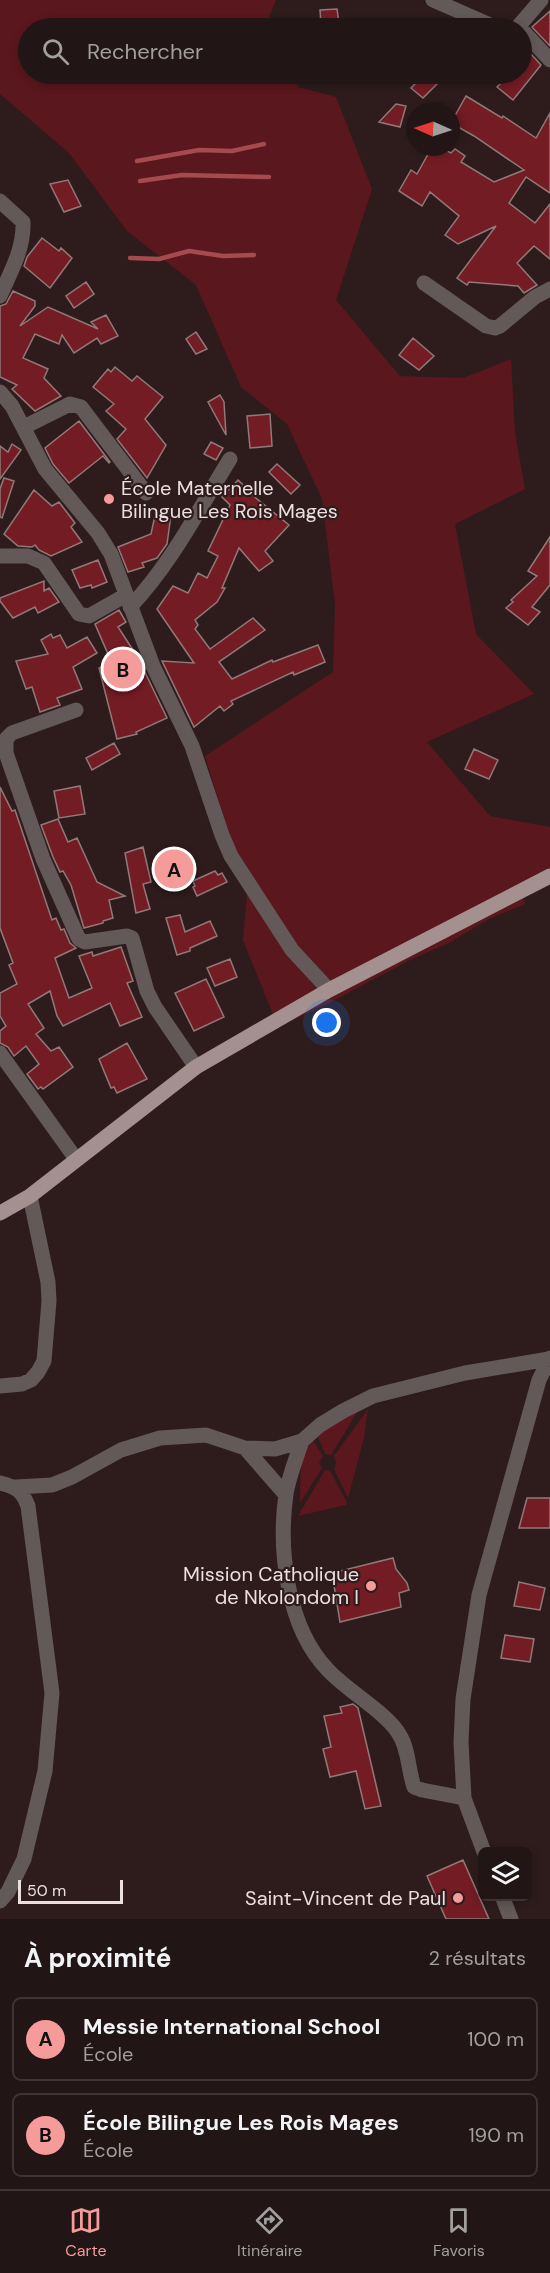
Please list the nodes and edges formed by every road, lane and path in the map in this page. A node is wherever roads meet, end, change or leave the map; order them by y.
1 (433, 0) edge
2 (541, 0) edge
3 (474, 18) edge
4 (526, 18) edge
5 (532, 41) edge
6 (550, 60) edge
7 (0, 201) edge
8 (424, 283) dead end
9 (550, 289) edge
10 (0, 296) edge
11 (0, 392) edge
12 (24, 427) junction
13 (230, 459) dead end
14 (146, 493) dead end
15 (0, 556) edge
16 (128, 601) junction
17 (75, 710) dead end
18 (550, 876) edge
19 (329, 990) junction
20 (0, 1053) edge
21 (195, 1067) junction
22 (76, 1159) junction
23 (30, 1196) junction
24 (0, 1213) edge
25 (550, 1358) edge
26 (0, 1386) edge
27 (302, 1441) junction
28 (245, 1448) junction
29 (0, 1483) edge
30 (16, 1487) junction
31 (286, 1495) junction
32 (464, 1798) junction
33 (482, 1847) edge
34 (0, 1901) edge
35 (504, 1901) edge
36 (511, 1919) edge

1 - 3 street
2 - 4 street
5 - 6 street
7 - 10 street
8 - 9 street
11 - 12 street
12 - 14 street
12 - 16 street
13 - 16 street
15 - 16 street
16 - 19 street
17 - 21 street
18 - 19 main road
19 - 21 main road
20 - 22 street
21 - 22 main road
22 - 23 main road
23 - 24 main road
23 - 26 street
25 - 27 street
25 - 32 street
27 - 28 street
27 - 31 street
28 - 30 street
28 - 31 street
29 - 30 street
30 - 34 street
31 - 32 street
32 - 33 street
35 - 36 street

